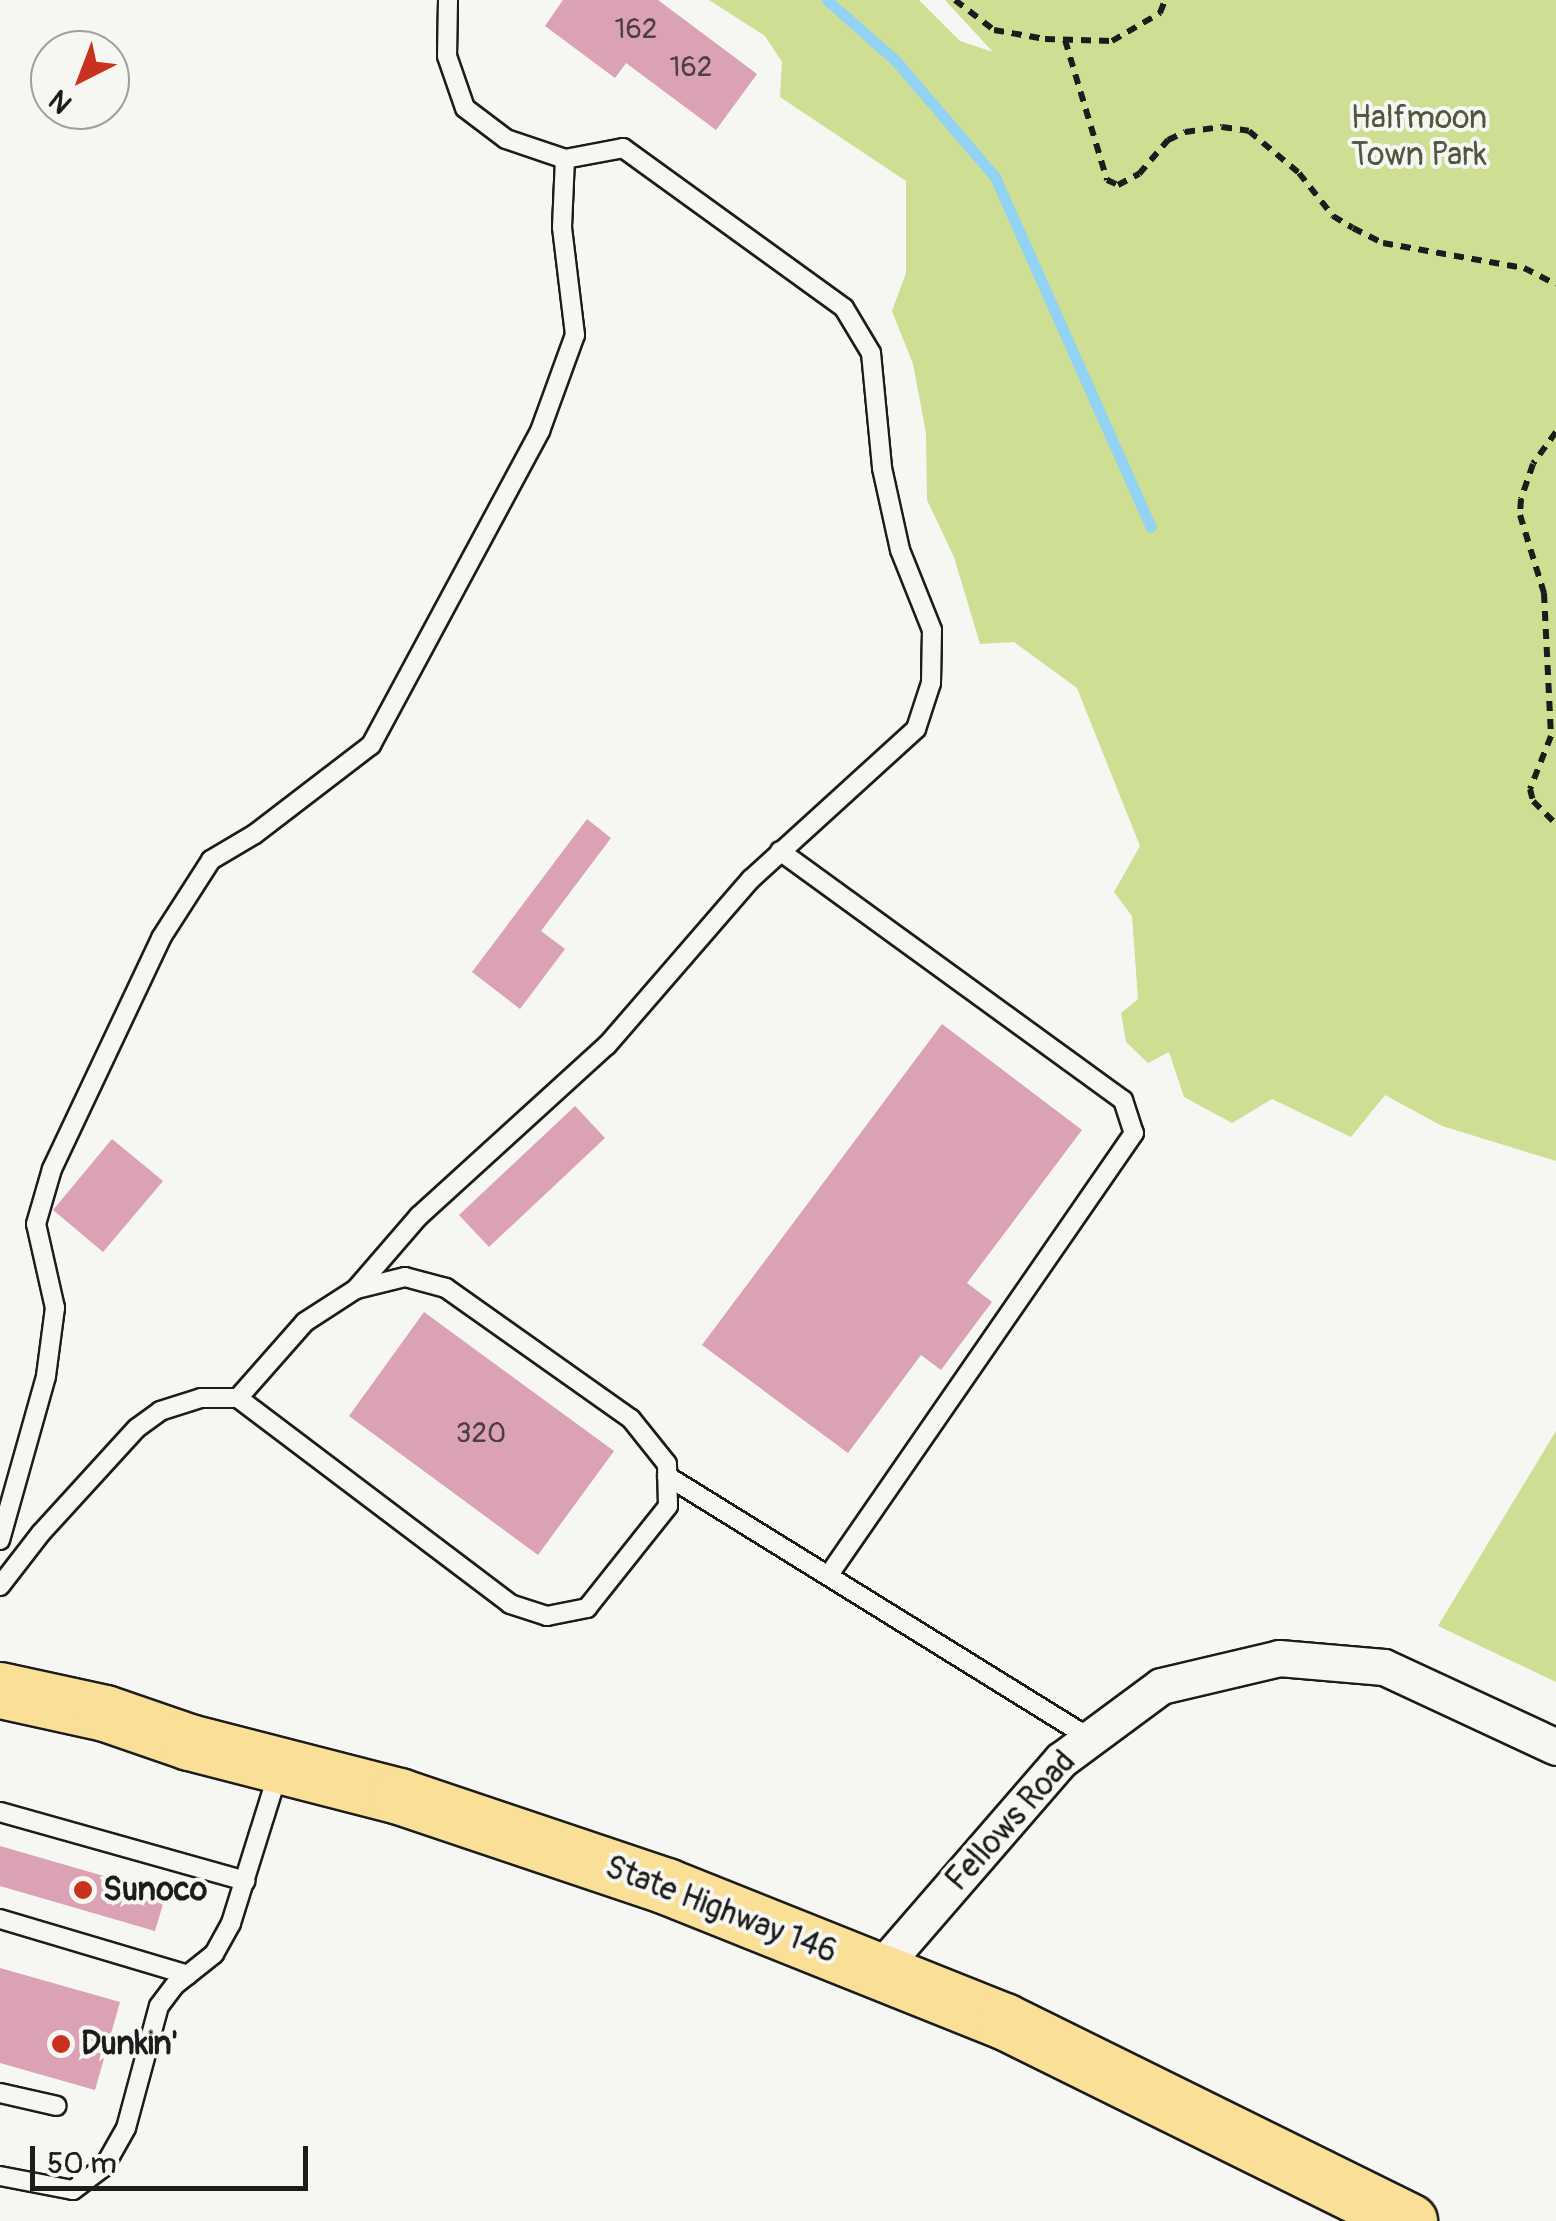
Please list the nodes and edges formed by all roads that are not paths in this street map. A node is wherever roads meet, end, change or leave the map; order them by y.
1 (448, 0) edge
2 (565, 158) junction
3 (780, 851) junction
4 (356, 1289) junction
5 (238, 1398) junction
6 (667, 1476) junction
7 (0, 1540) edge
8 (828, 1576) junction
9 (0, 1586) edge
10 (0, 1690) edge
11 (1090, 1738) junction
12 (1556, 1747) edge
13 (281, 1765) junction
14 (0, 1812) edge
15 (245, 1881) junction
16 (0, 1919) edge
17 (879, 1970) junction
18 (188, 1975) junction
19 (0, 2093) edge
20 (57, 2106) dead end
21 (0, 2176) edge
22 (1409, 2221) edge

1 - 2 lane
2 - 3 lane
2 - 7 lane
3 - 4 lane
3 - 8 lane
4 - 5 lane
4 - 6 lane
5 - 6 lane
5 - 9 lane
6 - 8 lane
8 - 11 lane
10 - 13 main road, State Highway 146
11 - 12 street, Fellows Road
11 - 17 street, Fellows Road
13 - 15 lane
13 - 17 main road, State Highway 146
14 - 15 lane
15 - 18 lane
16 - 18 lane
17 - 22 main road, State Highway 146
18 - 21 lane
19 - 20 lane

